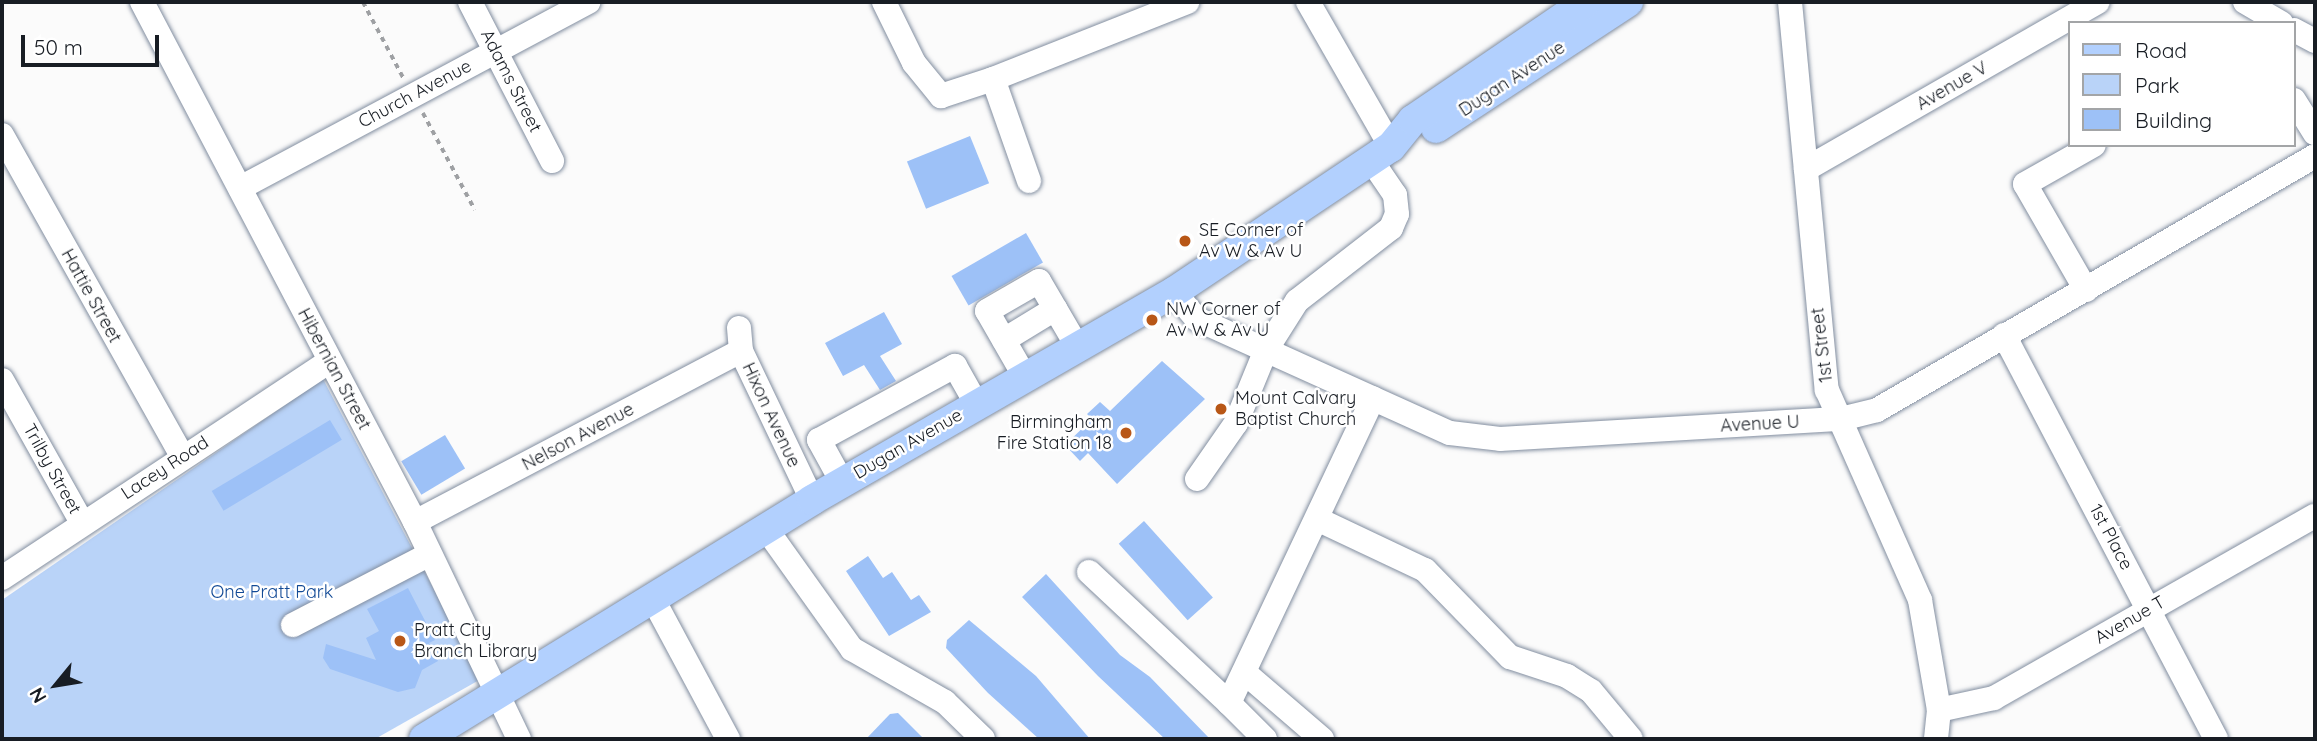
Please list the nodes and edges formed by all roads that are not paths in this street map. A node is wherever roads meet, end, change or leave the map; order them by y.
1 (142, 2) edge
2 (470, 2) edge
3 (590, 2) edge
4 (884, 2) edge
5 (1187, 2) edge
6 (1308, 2) edge
7 (1586, 2) edge
8 (1628, 2) edge
9 (1790, 2) edge
10 (2098, 2) edge
11 (2250, 10) edge
12 (2276, 21) edge
13 (2296, 31) edge
14 (2315, 41) edge
15 (497, 51) junction
16 (993, 79) junction
17 (2296, 103) edge
18 (2315, 133) edge
19 (2, 135) edge
20 (2090, 147) edge
21 (1381, 153) junction
22 (2315, 156) edge
23 (552, 160) dead end
24 (1806, 170) junction
25 (1029, 181) dead end
26 (240, 188) junction
27 (2086, 290) junction
28 (1174, 292) junction
29 (1055, 309) junction
30 (2004, 335) junction
31 (740, 340) joint
32 (1004, 340) junction
33 (1077, 346) junction
34 (1266, 350) junction
35 (330, 361) junction
36 (1025, 377) junction
37 (2, 380) edge
38 (1373, 398) junction
39 (977, 405) junction
40 (1841, 419) junction
41 (183, 457) junction
42 (1197, 479) dead end
43 (842, 482) junction
44 (812, 500) junction
45 (2315, 516) edge
46 (1317, 519) junction
47 (82, 521) junction
48 (415, 522) junction
49 (767, 530) junction
50 (430, 554) junction
51 (1089, 572) dead end
52 (2, 578) edge
53 (654, 601) junction
54 (2148, 608) junction
55 (293, 625) dead end
56 (1244, 672) junction
57 (500, 697) junction
58 (1229, 703) junction
59 (1939, 710) junction
60 (424, 739) edge
61 (519, 739) edge
62 (728, 739) edge
63 (983, 739) edge
64 (1265, 739) edge
65 (1322, 739) edge
66 (1631, 739) edge
67 (1936, 739) edge
68 (2216, 739) edge

1 - 26 street, Hibernian Street
2 - 15 street, Adams Street
3 - 15 street, Church Avenue
4 - 16 street
5 - 16 street
6 - 21 street
7 - 21 main road, Dugan Avenue
8 - 21 main road, Dugan Avenue
9 - 24 street, 1st Street
10 - 24 street, Avenue V
11 - 12 street
13 - 14 street
15 - 23 street, Adams Street
15 - 26 street, Church Avenue
16 - 25 street
17 - 18 street
19 - 41 street, Hattie Street
20 - 27 street
21 - 28 main road, Dugan Avenue
21 - 34 street
22 - 27 street, Avenue U
24 - 40 street, 1st Street
26 - 35 street, Hibernian Street
27 - 30 street, Avenue U
28 - 33 main road, Dugan Avenue
28 - 34 street, Avenue U
29 - 32 street
29 - 32 street
29 - 33 street
30 - 40 street, Avenue U
30 - 54 street, 1st Place
31 - 44 street, Hixon Avenue
31 - 48 street, Nelson Avenue
32 - 36 street
33 - 36 main road, Dugan Avenue
34 - 38 street, Avenue U
34 - 42 street
35 - 41 street, Lacey Road
35 - 48 street, Hibernian Street
36 - 39 main road, Dugan Avenue
37 - 47 street, Trilby Street
38 - 40 street, Avenue U
38 - 46 street
39 - 43 main road, Dugan Avenue
39 - 43 street
40 - 59 street, 1st Street
41 - 47 street, Lacey Road
43 - 44 main road, Dugan Avenue
44 - 49 main road, Dugan Avenue
45 - 54 street, Avenue T
46 - 56 street
46 - 66 street
47 - 52 street, Lacey Road
48 - 50 street, Hibernian Street
49 - 53 main road, Dugan Avenue
49 - 63 street
50 - 55 street
50 - 57 street, Hibernian Street
51 - 58 street
53 - 57 main road, Dugan Avenue
53 - 62 street
54 - 59 street, Avenue T
54 - 68 street, 1st Place
56 - 58 street
56 - 65 street
57 - 60 main road, Dugan Avenue
57 - 61 street, Hibernian Street
58 - 64 street
59 - 67 street, 1st Street

